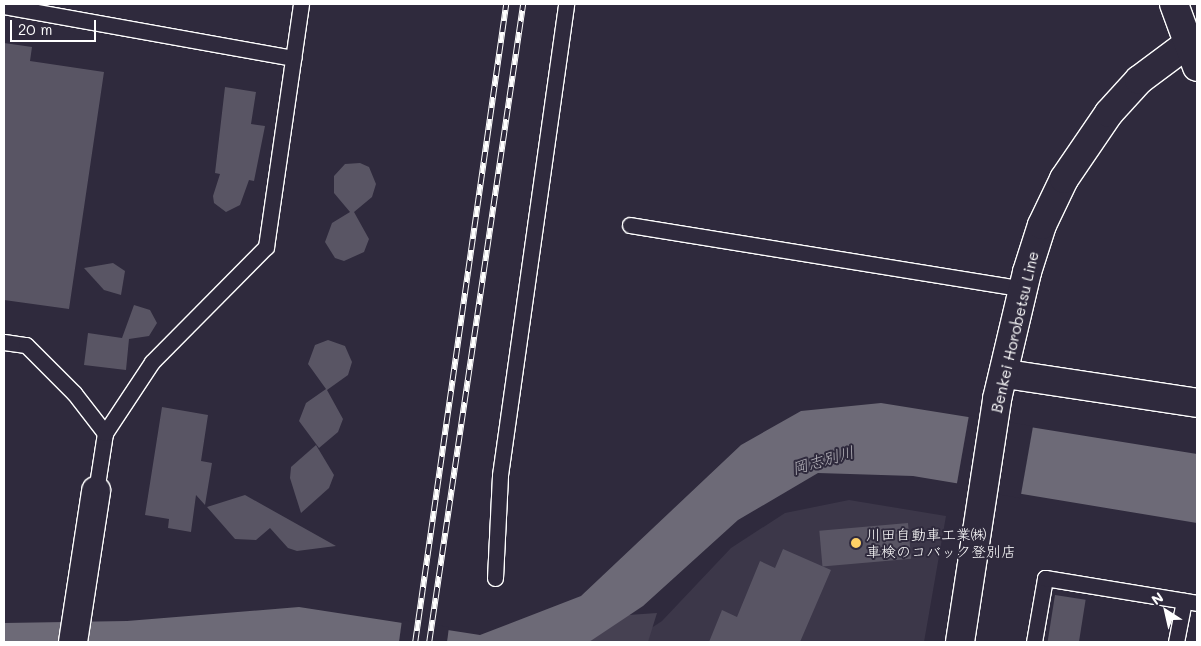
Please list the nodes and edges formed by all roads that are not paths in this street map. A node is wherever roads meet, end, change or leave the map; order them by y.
1 (301, 4) edge
2 (566, 4) edge
3 (1174, 4) edge
4 (4, 6) edge
5 (1192, 56) edge
6 (293, 58) junction
7 (630, 225) dead end
8 (1023, 289) junction
9 (4, 342) edge
10 (1002, 386) junction
11 (1197, 403) edge
12 (105, 433) junction
13 (96, 491) joint
14 (495, 578) dead end
15 (1190, 602) edge
16 (73, 642) edge
17 (960, 642) edge
18 (1034, 642) edge
19 (1176, 642) edge

1 - 6 lane
2 - 14 lane
3 - 5 main road
4 - 6 lane
5 - 8 main road, Benkei Horobetsu Line
6 - 12 lane
7 - 8 lane
8 - 10 main road, Benkei Horobetsu Line
9 - 12 lane
10 - 11 main road
10 - 17 main road, Benkei Horobetsu Line
12 - 13 lane
13 - 16 main road
15 - 18 lane
15 - 19 lane

